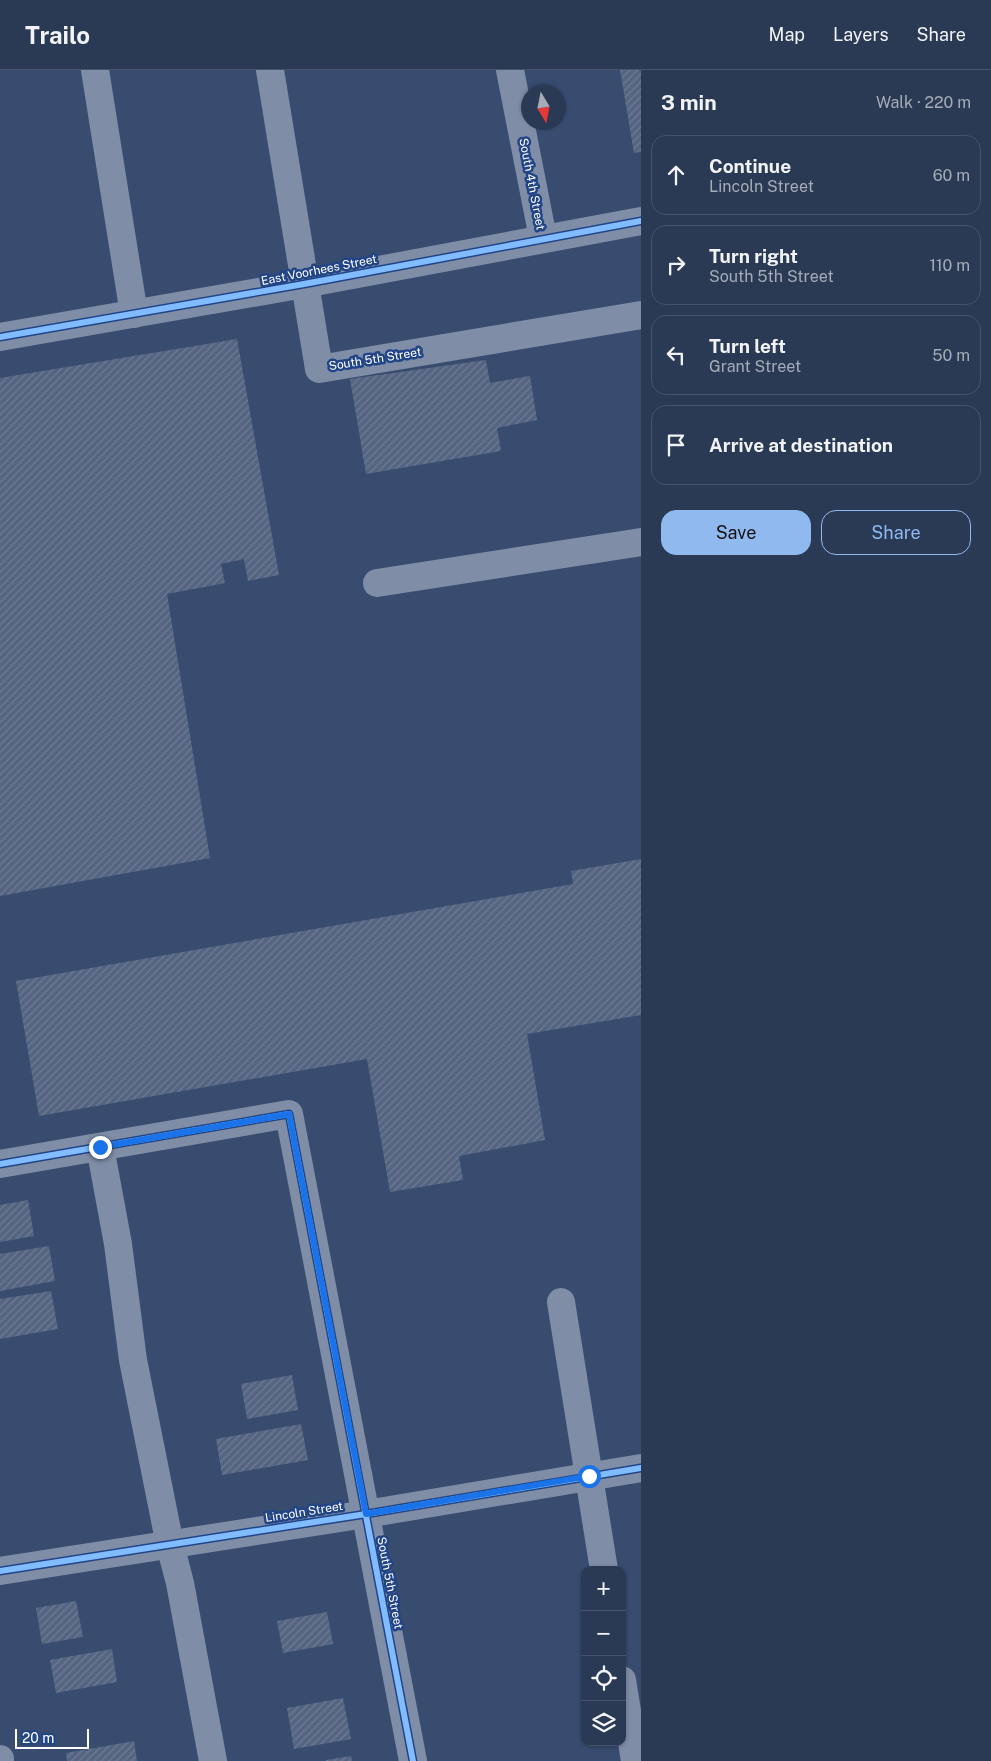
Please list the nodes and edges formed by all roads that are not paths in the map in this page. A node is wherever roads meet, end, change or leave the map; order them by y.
1 (95, 70) edge
2 (510, 70) edge
3 (276, 71) edge
4 (641, 221) edge
5 (543, 238) junction
6 (304, 284) junction
7 (134, 314) junction
8 (641, 315) edge
9 (0, 337) edge
10 (641, 542) edge
11 (377, 583) dead end
12 (100, 1147) junction
13 (0, 1164) edge
14 (561, 1302) dead end
15 (641, 1468) edge
16 (589, 1476) junction
17 (366, 1514) junction
18 (170, 1545) junction
19 (603, 1566) edge
20 (0, 1572) edge
21 (625, 1701) edge
22 (213, 1761) edge
23 (413, 1761) edge
24 (635, 1761) edge

1 - 7 street
2 - 5 street, South 4th Street
3 - 6 street, South 5th Street
4 - 5 street, East Voorhees Street
5 - 6 street, East Voorhees Street
6 - 7 street, East Voorhees Street
6 - 8 street, South 5th Street
7 - 9 street, East Voorhees Street
10 - 11 street
12 - 13 street
12 - 17 street, South 5th Street
12 - 18 street
14 - 16 street
15 - 16 street, Lincoln Street
16 - 17 street, Lincoln Street
16 - 19 street
17 - 18 street, Lincoln Street
17 - 23 street, South 5th Street
18 - 20 street, Lincoln Street
18 - 22 street
21 - 24 street

